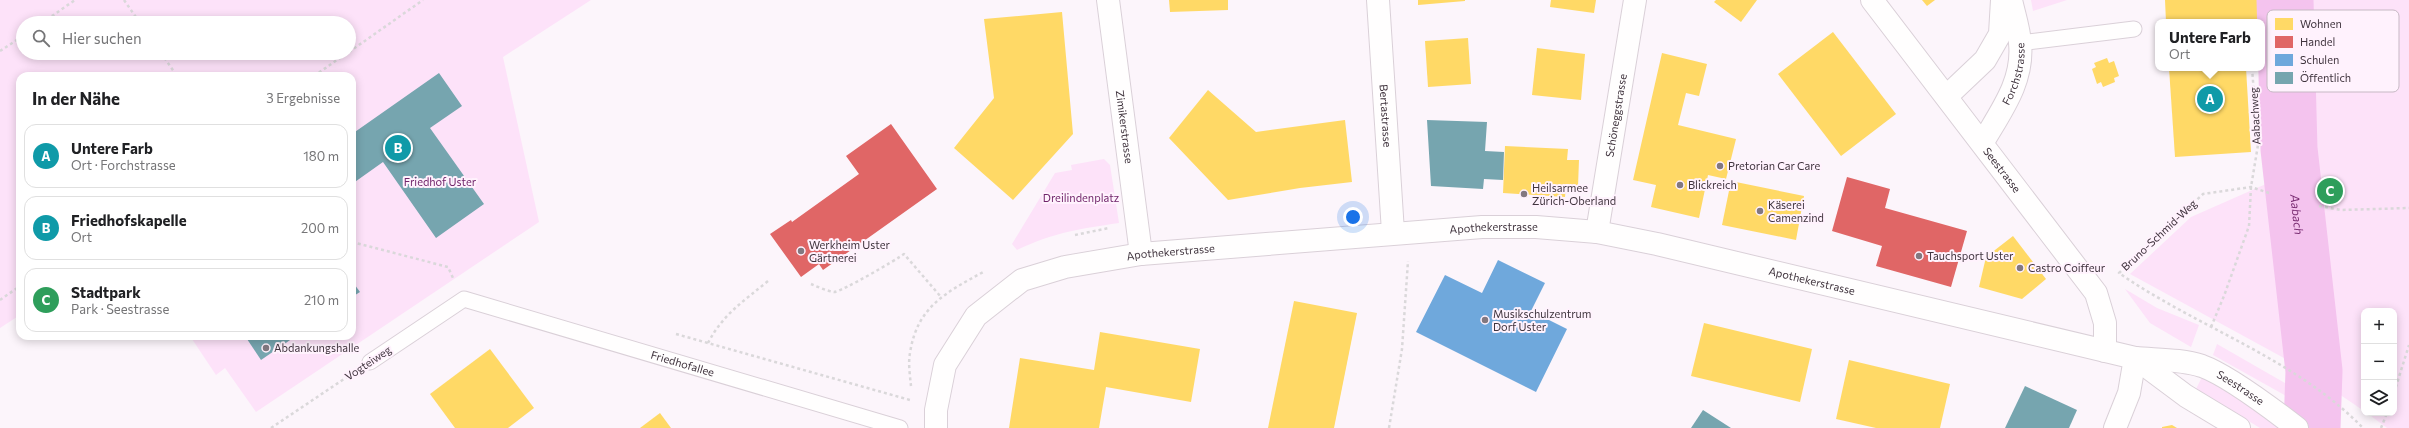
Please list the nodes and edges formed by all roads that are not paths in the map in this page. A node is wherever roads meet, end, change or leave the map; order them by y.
1 (1108, 0) edge
2 (1378, 0) edge
3 (1635, 0) edge
4 (1872, 0) edge
5 (2002, 0) edge
6 (2010, 0) edge
7 (2134, 29) dead end
8 (2020, 43) junction
9 (1947, 96) junction
10 (1983, 142) junction
11 (1393, 232) junction
12 (1597, 232) junction
13 (1141, 254) junction
14 (464, 298) joint
15 (2105, 351) junction
16 (2135, 358) junction
17 (370, 362) road end
18 (2295, 427) edge
19 (900, 428) edge
20 (936, 428) edge
21 (2115, 428) edge
22 (2239, 428) edge

1 - 13 street, Zimikerstrasse
2 - 11 street, Bertastrasse
3 - 12 street, Schöneggstrasse
4 - 9 street, Seestrasse
5 - 9 street, Forchstrasse
6 - 8 street, Forchstrasse
7 - 8 lane
8 - 10 street, Forchstrasse
9 - 10 street, Seestrasse
10 - 15 street, Seestrasse
11 - 12 street, Apothekerstrasse
11 - 13 street, Apothekerstrasse
12 - 15 street, Apothekerstrasse
13 - 20 street, Apothekerstrasse
14 - 17 lane, Vogteiweg
14 - 19 lane, Friedhofallee
15 - 16 street, Apothekerstrasse
16 - 18 street, Seestrasse
16 - 21 street
16 - 22 street

